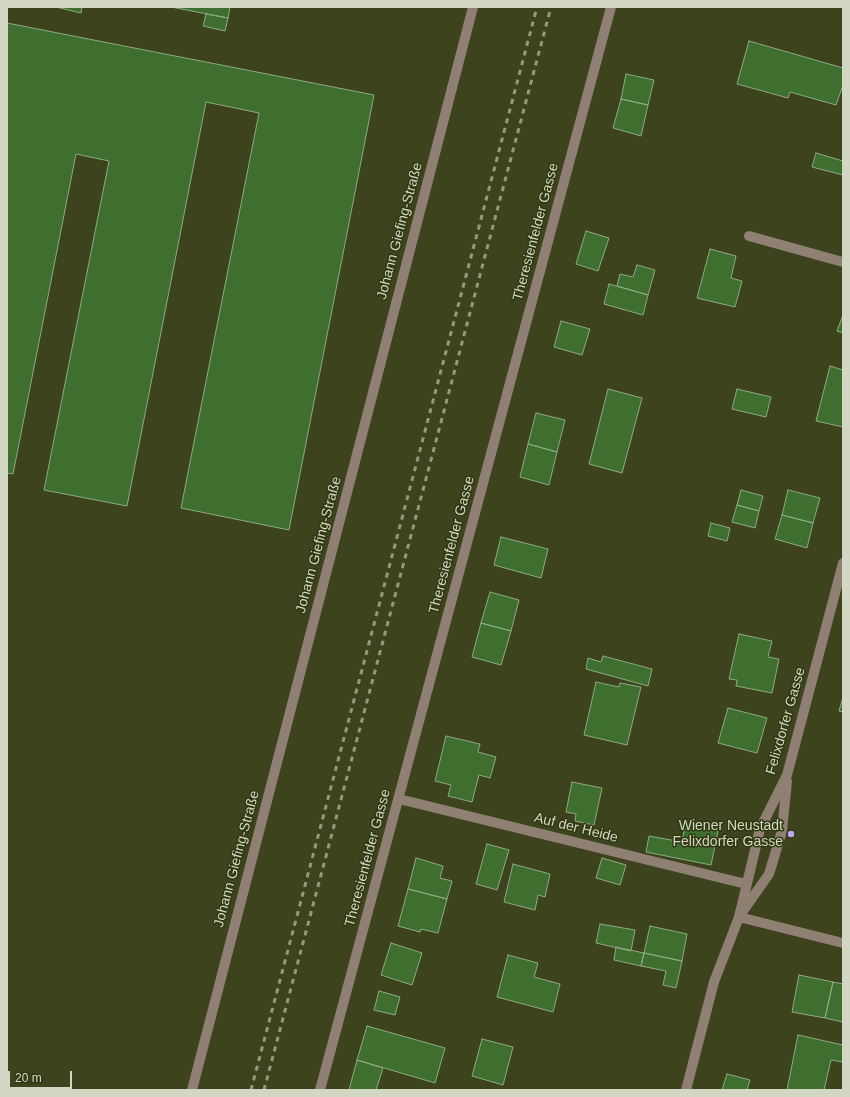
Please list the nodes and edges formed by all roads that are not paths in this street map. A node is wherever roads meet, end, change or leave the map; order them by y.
1 (472, 7) edge
2 (611, 7) edge
3 (749, 236) dead end
4 (843, 262) edge
5 (843, 563) edge
6 (840, 588) edge
7 (787, 775) junction
8 (399, 799) junction
9 (746, 884) junction
10 (739, 916) junction
11 (843, 943) edge
12 (192, 1090) edge
13 (320, 1090) edge
14 (686, 1090) edge

1 - 12 street, Johann Giefing-Straße
2 - 8 street, Theresienfelder Gasse
3 - 4 street
5 - 6 street, Felixdorfer Gasse
6 - 7 street, Felixdorfer Gasse
7 - 9 street, Felixdorfer Gasse
7 - 10 street
8 - 9 street, Auf der Heide
8 - 13 street, Theresienfelder Gasse
9 - 10 street, Felixdorfer Gasse
10 - 11 street
10 - 14 street, Felixdorfer Gasse

